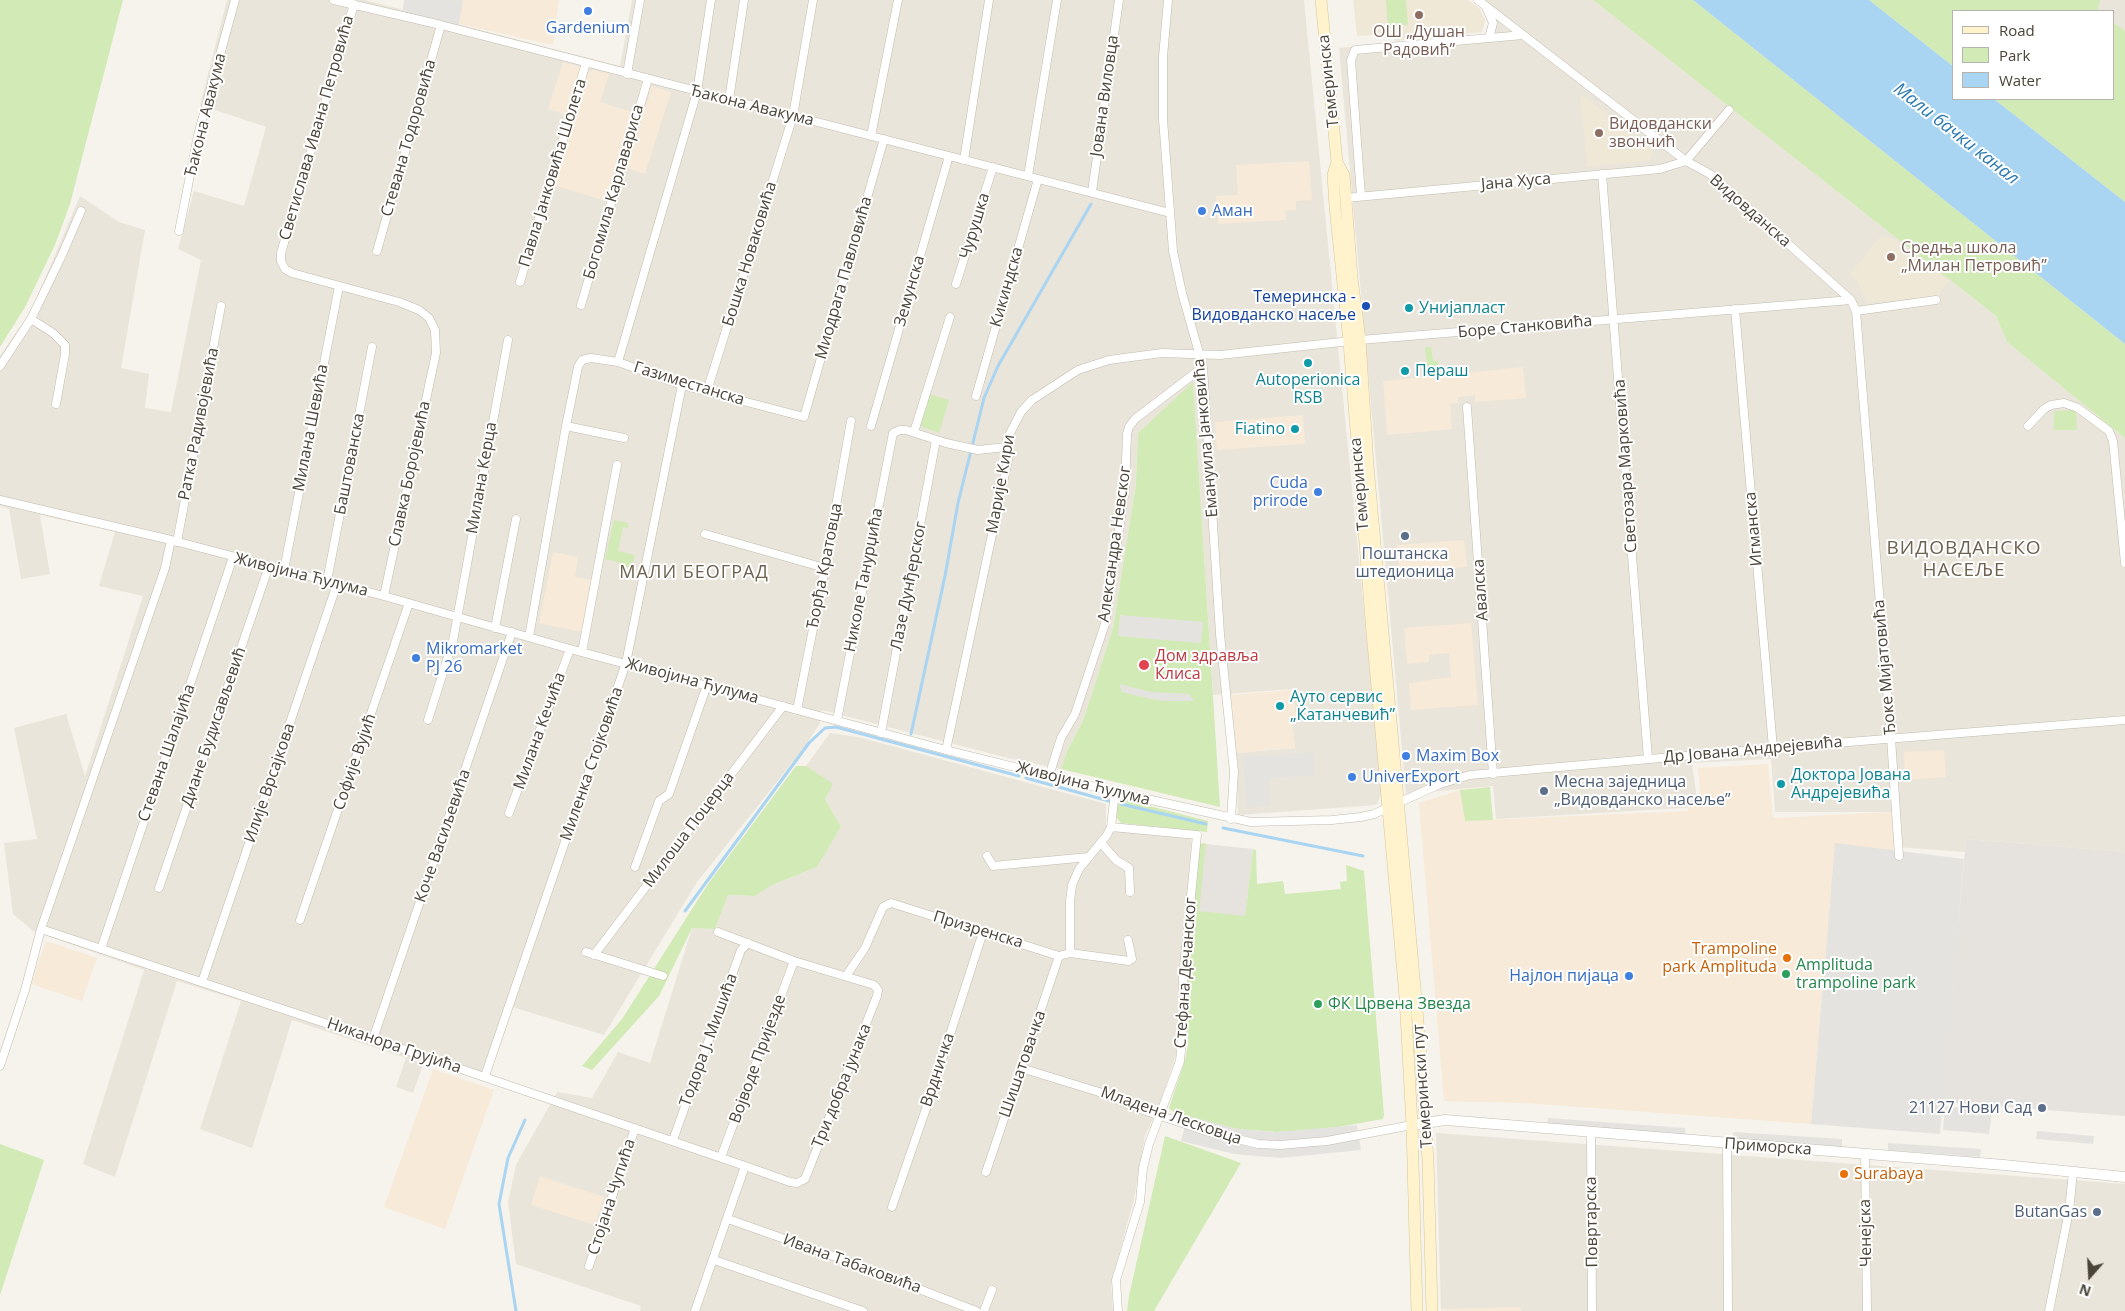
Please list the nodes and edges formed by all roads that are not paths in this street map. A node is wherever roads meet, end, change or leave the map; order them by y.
1 (235, 0) edge
2 (334, 0) edge
3 (640, 0) edge
4 (711, 0) edge
5 (744, 0) edge
6 (813, 0) edge
7 (898, 0) edge
8 (989, 0) edge
9 (1057, 0) edge
10 (1119, 0) edge
11 (1168, 0) edge
12 (1321, 0) edge
13 (1478, 0) edge
14 (354, 4) junction
15 (1485, 6) junction
16 (441, 25) junction
17 (1523, 35) junction
18 (1489, 38) junction
19 (586, 63) junction
20 (627, 74) junction
21 (648, 79) junction
22 (697, 92) junction
23 (729, 100) junction
24 (1729, 110) dead end
25 (793, 116) junction
26 (871, 136) junction
27 (884, 139) junction
28 (949, 156) junction
29 (964, 160) junction
30 (1686, 161) junction
31 (1337, 162) junction
32 (993, 167) junction
33 (1602, 174) junction
34 (1028, 176) junction
35 (1038, 179) junction
36 (1092, 192) junction
37 (1361, 196) junction
38 (1346, 198) junction
39 (81, 211) dead end
40 (1170, 213) junction
41 (179, 231) dead end
42 (377, 252) dead end
43 (520, 282) dead end
44 (956, 284) dead end
45 (339, 286) junction
46 (1850, 300) junction
47 (1936, 300) dead end
48 (581, 305) dead end
49 (221, 306) dead end
50 (1735, 309) junction
51 (1856, 311) junction
52 (950, 317) dead end
53 (32, 319) junction
54 (1614, 319) junction
55 (508, 340) dead end
56 (1354, 341) junction
57 (372, 347) dead end
58 (1200, 354) junction
59 (618, 362) junction
60 (0, 366) edge
61 (1203, 367) junction
62 (682, 385) junction
63 (707, 391) junction
64 (976, 396) dead end
65 (56, 404) dead end
66 (1467, 407) dead end
67 (804, 417) joint
68 (851, 421) dead end
69 (566, 426) junction
70 (871, 426) dead end
71 (2028, 426) dead end
72 (914, 432) junction
73 (624, 438) dead end
74 (936, 440) junction
75 (1006, 447) junction
76 (617, 465) dead end
77 (0, 500) edge
78 (516, 519) dead end
79 (705, 534) dead end
80 (174, 541) junction
81 (233, 557) junction
82 (2125, 563) edge
83 (269, 566) junction
84 (825, 568) junction
85 (284, 570) junction
86 (327, 581) junction
87 (337, 584) junction
88 (384, 596) junction
89 (409, 603) junction
90 (457, 617) junction
91 (495, 628) junction
92 (512, 632) junction
93 (529, 637) junction
94 (570, 649) junction
95 (582, 652) junction
96 (626, 664) junction
97 (707, 685) junction
98 (783, 706) junction
99 (797, 710) junction
100 (428, 720) dead end
101 (837, 720) junction
102 (2125, 720) edge
103 (881, 733) junction
104 (1891, 738) junction
105 (1773, 748) junction
106 (946, 750) junction
107 (1648, 758) junction
108 (1493, 774) junction
109 (1049, 776) junction
110 (1114, 792) junction
111 (1399, 802) junction
112 (1387, 808) junction
113 (509, 813) dead end
114 (1231, 819) junction
115 (1111, 827) junction
116 (1102, 844) junction
117 (987, 856) dead end
118 (1899, 856) dead end
119 (1090, 858) junction
120 (635, 867) dead end
121 (158, 888) dead end
122 (1130, 892) dead end
123 (300, 920) dead end
124 (40, 929) junction
125 (718, 932) dead end
126 (983, 932) junction
127 (1128, 940) dead end
128 (748, 943) junction
129 (101, 948) junction
130 (586, 952) dead end
131 (1070, 953) junction
132 (594, 955) junction
133 (1060, 956) junction
134 (794, 961) junction
135 (663, 976) dead end
136 (846, 976) junction
137 (202, 982) junction
138 (373, 1039) junction
139 (3, 1050) edge
140 (0, 1066) edge
141 (1021, 1068) junction
142 (485, 1076) junction
143 (1161, 1116) junction
144 (1426, 1123) junction
145 (1412, 1126) junction
146 (635, 1128) junction
147 (1591, 1133) junction
148 (673, 1140) junction
149 (1727, 1144) junction
150 (1864, 1154) junction
151 (721, 1157) junction
152 (746, 1166) junction
153 (986, 1172) dead end
154 (2073, 1172) junction
155 (807, 1175) joint
156 (2125, 1177) edge
157 (892, 1207) dead end
158 (728, 1218) junction
159 (714, 1260) junction
160 (589, 1266) dead end
161 (992, 1290) dead end
162 (696, 1309) edge
163 (863, 1311) edge
164 (976, 1311) edge
165 (984, 1311) edge
166 (1118, 1311) edge
167 (1417, 1311) edge
168 (1432, 1311) edge
169 (1592, 1311) edge
170 (1728, 1311) edge
171 (1867, 1311) edge
172 (2049, 1311) edge

1 - 41 street, Ђакона Авакума
2 - 14 street, Ђакона Авакума
3 - 20 street
4 - 22 street
5 - 23 street
6 - 25 street, Бошка Новаковића
7 - 26 street
8 - 29 street
9 - 34 street
10 - 36 street, Јована Виловца
11 - 40 street, Емануила Јанковића
12 - 31 main road, Темеринска
13 - 15 street, Видовданска
14 - 16 street, Ђакона Авакума
14 - 45 street, Светислава Ивана Петровића
15 - 17 street, Видовданска
15 - 18 street
16 - 19 street, Ђакона Авакума
16 - 42 street, Стевана Тодоровића
17 - 18 street
17 - 30 street, Видовданска
18 - 37 street
19 - 20 street, Ђакона Авакума
19 - 43 street, Павла Јанковића Шолета
20 - 21 street, Ђакона Авакума
21 - 22 street, Ђакона Авакума
21 - 48 street, Богомила Карлавариса
22 - 23 street, Ђакона Авакума
22 - 59 street
23 - 25 street, Ђакона Авакума
24 - 30 street
25 - 26 street, Ђакона Авакума
25 - 63 street, Бошка Новаковића
26 - 27 street, Ђакона Авакума
27 - 28 street, Ђакона Авакума
27 - 67 street, Миодрага Павловића
28 - 29 street, Ђакона Авакума
28 - 70 street, Земунска
29 - 32 street, Ђакона Авакума
30 - 33 street, Јана Хуса
30 - 46 street, Видовданска
31 - 38 main road, Темеринска
31 - 56 main road, Темеринска
32 - 34 street, Ђакона Авакума
32 - 44 street, Чурушка
33 - 37 street, Јана Хуса
33 - 54 street, Светозара Марковића
34 - 35 street, Ђакона Авакума
35 - 36 street, Ђакона Авакума
35 - 64 street, Кикиндска
36 - 40 street, Ђакона Авакума
37 - 38 street, Јана Хуса
38 - 56 main road, Темеринска
39 - 53 street
40 - 58 street, Емануила Јанковића
45 - 85 street, Милана Шевића
45 - 88 street, Славка Боројевића
46 - 50 street, Боре Станковића
46 - 51 street, Ђоке Мијатовића
47 - 51 street
49 - 80 street, Ратка Радивојевића
50 - 54 street, Боре Станковића
50 - 105 street, Игманска
51 - 104 street, Ђоке Мијатовића
52 - 72 street
53 - 60 street
53 - 65 street
54 - 56 street, Боре Станковића
54 - 107 street, Светозара Марковића
55 - 90 street, Милана Керца
56 - 58 street, Боре Станковића
56 - 111 main road, Темеринска
56 - 112 main road, Темеринска
57 - 86 street, Баштованска
58 - 61 street, Емануила Јанковића
58 - 75 street, Марије Кири
59 - 62 street, Газиместанска
59 - 69 street, Газиместанска
61 - 109 street, Александра Невског
61 - 114 street, Емануила Јанковића
62 - 63 street, Газиместанска
62 - 96 street, Миленка Стојковића
63 - 67 street, Газиместанска
66 - 108 street, Авалска
68 - 84 street, Ђорђа Кратовца
69 - 73 street
69 - 93 street
71 - 82 street
72 - 74 street
72 - 101 street, Николе Танурџића
74 - 75 street
74 - 103 street, Лазе Дунђерског
75 - 106 street, Марије Кири
76 - 95 street
77 - 80 street, Живојина Ћулума
78 - 91 street
79 - 84 street
80 - 81 street, Живојина Ћулума
80 - 124 street, Ратка Радивојевића
81 - 83 street, Живојина Ћулума
81 - 129 street, Стевана Шалајића
83 - 85 street, Живојина Ћулума
83 - 121 street, Диане Будисављевић
84 - 99 street, Ђорђа Кратовца
85 - 86 street, Живојина Ћулума
86 - 87 street, Живојина Ћулума
87 - 88 street, Живојина Ћулума
87 - 137 street, Илије Врсајкова
88 - 89 street, Живојина Ћулума
89 - 90 street, Живојина Ћулума
89 - 123 street, Софије Вујић
90 - 91 street, Живојина Ћулума
90 - 100 street, Милана Керца
91 - 92 street, Живојина Ћулума
92 - 93 street, Живојина Ћулума
92 - 138 street, Коче Васиљевића
93 - 94 street, Живојина Ћулума
94 - 95 street, Живојина Ћулума
94 - 113 street, Милана Кечића
95 - 96 street, Живојина Ћулума
96 - 97 street, Живојина Ћулума
96 - 142 street, Миленка Стојковића
97 - 98 street, Живојина Ћулума
97 - 120 street, Милоша Поцерца
98 - 99 street, Живојина Ћулума
98 - 132 street, Милоша Поцерца
99 - 101 street, Живојина Ћулума
101 - 103 street, Живојина Ћулума
102 - 104 street, Др Јована Андрејевића
103 - 106 street, Живојина Ћулума
104 - 105 street, Др Јована Андрејевића
104 - 118 street, Ђоке Мијатовића
105 - 107 street, Др Јована Андрејевића
106 - 109 street, Живојина Ћулума
107 - 108 street, Др Јована Андрејевића
108 - 111 street, Др Јована Андрејевића
109 - 110 street, Живојина Ћулума
110 - 114 street, Живојина Ћулума
110 - 115 street
111 - 112 street, Др Јована Андрејевића
111 - 144 main road, Темерински пут
112 - 114 street, Живојина Ћулума
112 - 145 main road, Темерински пут
115 - 116 street
115 - 143 street, Стефана Дечанског
116 - 119 street
116 - 122 street
117 - 119 street
119 - 131 street
124 - 129 street, Никанора Грујића
124 - 139 street, Ратка Радивојевића
125 - 128 street
126 - 133 street, Призренска
126 - 136 street, Призренска
126 - 157 street, Врдничка
127 - 131 street
128 - 134 street
128 - 148 street, Тодора Ј. Мишића
129 - 137 street, Никанора Грујића
130 - 132 street
131 - 133 street
132 - 135 street
133 - 141 street, Шишатовачка
134 - 136 street
134 - 151 street, Војводе Пријезде
136 - 155 street, Три добра јунака
137 - 138 street, Никанора Грујића
138 - 142 street, Никанора Грујића
139 - 140 street, Ратка Радивојевића
141 - 143 street, Младена Лесковца
141 - 153 street, Шишатовачка
142 - 146 street, Никанора Грујића
143 - 145 street, Младена Лесковца
143 - 166 street, Стефана Дечанског
144 - 145 street, Приморска
144 - 147 street, Приморска
144 - 168 main road, Темерински пут
145 - 167 main road, Темерински пут
146 - 148 street, Никанора Грујића
146 - 160 street, Стојана Чупића
147 - 149 street, Приморска
147 - 169 street, Повртарска
148 - 151 street, Никанора Грујића
149 - 150 street, Приморска
149 - 170 street
150 - 154 street, Приморска
150 - 171 street, Ченејска
151 - 152 street, Никанора Грујића
152 - 155 street, Никанора Грујића
152 - 158 street
154 - 156 street, Приморска
154 - 172 street
158 - 159 street
158 - 164 street, Ивана Табаковића
159 - 162 street
159 - 163 street
161 - 165 street

